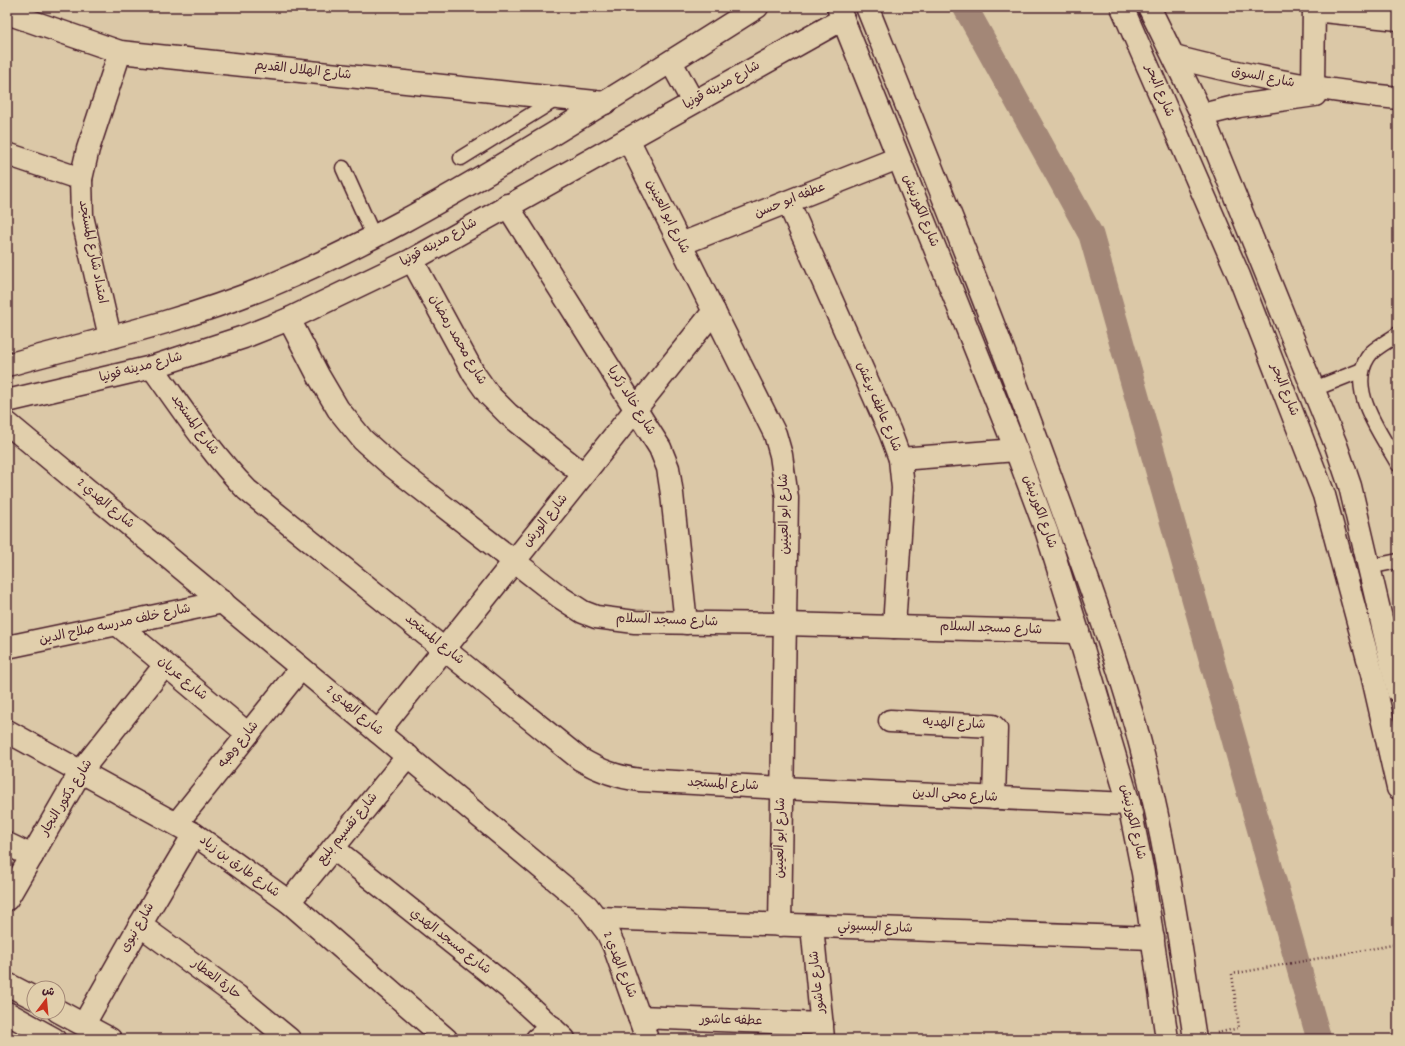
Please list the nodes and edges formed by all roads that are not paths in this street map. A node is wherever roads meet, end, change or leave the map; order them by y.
1 (757, 7) edge
2 (867, 7) edge
3 (1122, 7) edge
4 (1149, 7) edge
5 (1314, 8) edge
6 (7, 13) edge
7 (840, 13) edge
8 (1398, 19) edge
9 (120, 52) junction
10 (1174, 57) junction
11 (671, 62) junction
12 (1314, 88) junction
13 (1354, 94) junction
14 (558, 98) junction
15 (1398, 98) edge
16 (693, 102) junction
17 (605, 103) junction
18 (1202, 115) junction
19 (628, 138) junction
20 (7, 154) edge
21 (460, 158) dead end
22 (898, 158) junction
23 (343, 168) dead end
24 (82, 179) junction
25 (788, 202) junction
26 (507, 205) junction
27 (374, 237) junction
28 (681, 244) junction
29 (412, 260) junction
30 (1265, 268) junction
31 (1239, 276) junction
32 (714, 311) junction
33 (288, 319) junction
34 (1398, 334) edge
35 (110, 338) junction
36 (7, 365) edge
37 (152, 367) junction
38 (1362, 370) junction
39 (1314, 389) junction
40 (7, 401) edge
41 (635, 408) junction
42 (7, 423) edge
43 (1016, 450) junction
44 (900, 459) junction
45 (1398, 464) edge
46 (583, 474) junction
47 (514, 561) junction
48 (1398, 561) edge
49 (1369, 567) junction
50 (223, 602) junction
51 (686, 623) junction
52 (117, 624) junction
53 (785, 624) junction
54 (894, 627) junction
55 (1078, 632) junction
56 (7, 647) edge
57 (444, 648) junction
58 (165, 665) junction
59 (301, 668) junction
60 (1397, 680) edge
61 (890, 721) dead end
62 (7, 731) edge
63 (378, 732) junction
64 (248, 734) junction
65 (1394, 754) edge
66 (408, 756) junction
67 (81, 771) junction
68 (782, 788) junction
69 (1398, 788) edge
70 (994, 798) junction
71 (1129, 804) junction
72 (185, 828) junction
73 (7, 844) edge
74 (333, 848) junction
75 (32, 856) junction
76 (7, 899) edge
77 (289, 902) junction
78 (598, 918) junction
79 (140, 925) junction
80 (780, 925) junction
81 (812, 926) junction
82 (1153, 938) junction
83 (7, 984) edge
84 (26, 994) edge
85 (7, 1013) edge
86 (66, 1015) edge
87 (639, 1017) junction
88 (84, 1024) junction
89 (823, 1032) edge
90 (551, 1035) edge
91 (39, 1036) edge
92 (283, 1037) edge
93 (110, 1039) edge
94 (446, 1039) edge
95 (647, 1039) edge
96 (1168, 1039) edge
97 (1195, 1039) edge

1 - 11 street
2 - 97 street, شارع الكورنيش
3 - 31 street, شارع البحر
4 - 10 street, شارع البحر
5 - 8 street
5 - 12 street
6 - 9 street, شارع الهلال القديم
7 - 16 street, شارع مدينه قونيا
7 - 22 street, شارع الكورنيش
9 - 14 street, شارع الهلال القديم
9 - 24 street, امتداد شارع المستجد
10 - 12 street, شارع السوق
10 - 18 street, شارع البحر
11 - 16 street
11 - 17 street
12 - 13 street, شارع السوق
13 - 15 street, شارع السوق
13 - 18 street, شارع السوق
14 - 17 street, شارع الهلال القديم
14 - 21 lane
16 - 19 street, شارع مدينه قونيا
17 - 27 street
18 - 30 street, شارع البحر
19 - 26 street, شارع مدينه قونيا
19 - 28 street, شارع ابو العينين
20 - 24 street
22 - 25 street, عطفه ابو حسن
22 - 43 street, شارع الكورنيش
23 - 27 lane
24 - 35 street, امتداد شارع المستجد
25 - 28 street, عطفه ابو حسن
25 - 44 street, شارع عاطف برغش
26 - 29 street, شارع مدينه قونيا
26 - 41 street, شارع خالد زكريا
27 - 35 street
28 - 32 street, شارع ابو العينين
29 - 33 street, شارع مدينه قونيا
29 - 46 street, شارع محمد رمضان
30 - 31 street
30 - 39 street, شارع البحر
31 - 65 street, شارع البحر
32 - 41 street, شارع الورش
32 - 53 street, شارع ابو العينين
33 - 37 street, شارع مدينه قونيا
33 - 47 street, شارع مسجد السلام
34 - 38 lane
35 - 36 street
37 - 40 street, شارع مدينه قونيا
37 - 57 street, شارع المستجد
38 - 39 lane
38 - 45 lane
39 - 49 street, شارع البحر
41 - 46 street, شارع الورش
41 - 51 street, شارع خالد زكريا
42 - 50 street, شارع الهدي 2
43 - 44 street
43 - 55 street, شارع الكورنيش
44 - 54 street, شارع عاطف برغش
46 - 47 street, شارع الورش
47 - 51 street, شارع مسجد السلام
47 - 57 street, شارع الورش
48 - 49 lane
49 - 60 street, شارع البحر
50 - 52 street, شارع خلف مدرسه صلاح الدين
50 - 59 street, شارع الهدي 2
51 - 53 street, شارع مسجد السلام
52 - 56 street, شارع خلف مدرسه صلاح الدين
52 - 58 street, شارع عريان
53 - 54 street, شارع مسجد السلام
53 - 68 street, شارع ابو العينين
54 - 55 street, شارع مسجد السلام
55 - 71 street, شارع الكورنيش
57 - 63 street, شارع الورش
57 - 68 street, شارع المستجد
58 - 64 street, شارع عريان
58 - 67 street, شارع دكتور النجار
59 - 63 street, شارع الهدي 2
59 - 64 street, شارع وهبه
61 - 70 street, شارع الهديه
62 - 67 street, شارع طارق بن زياد
63 - 66 street, شارع الهدي 2
64 - 72 street, شارع وهبه
65 - 69 street, شارع البحر
66 - 74 street, شارع تقسيم بلبع
66 - 78 street, شارع الهدي 2
67 - 72 street, شارع طارق بن زياد
67 - 75 street, شارع دكتور النجار
68 - 70 street, شارع محى الدين
68 - 80 street, شارع ابو العينين
70 - 71 street, شارع محى الدين
71 - 82 street, شارع الكورنيش
72 - 77 street, شارع طارق بن زياد
72 - 79 street, شارع نبوى
73 - 75 street
74 - 77 street, شارع تقسيم بلبع
74 - 90 street, شارع مسجد الهدي
75 - 76 street, شارع دكتور النجار
77 - 94 street, شارع طارق بن زياد
78 - 80 street, شارع البسيوني
78 - 87 street, شارع الهدي 2
79 - 88 street, شارع نبوى
79 - 92 street, حارة العطار
80 - 81 street, شارع البسيوني
81 - 82 street, شارع البسيوني
81 - 89 street, شارع عاشور
82 - 96 street, شارع الكورنيش
83 - 84 street
85 - 91 street
86 - 88 street
87 - 89 street, عطفه عاشور
87 - 95 street, شارع الهدي 2
88 - 93 street

